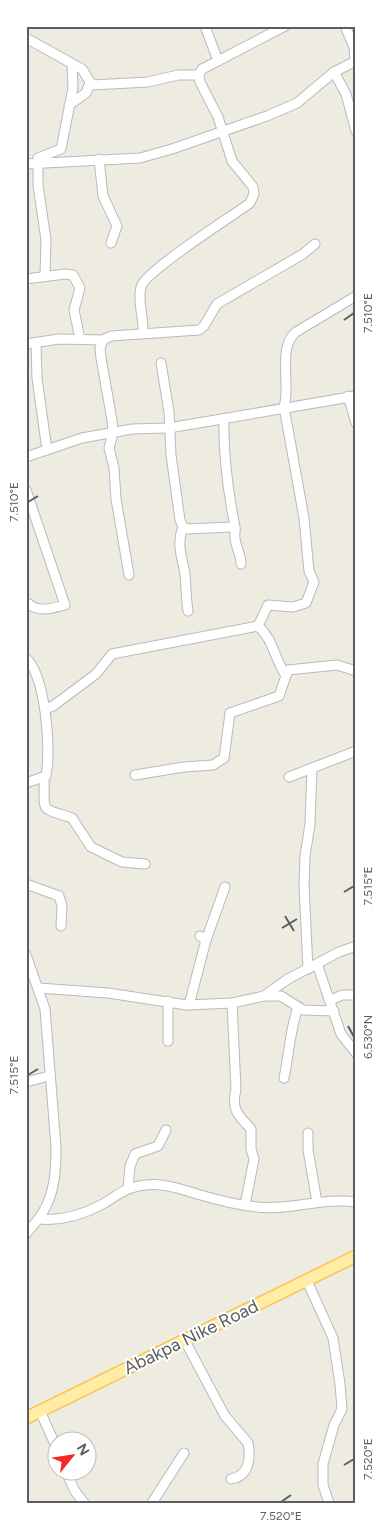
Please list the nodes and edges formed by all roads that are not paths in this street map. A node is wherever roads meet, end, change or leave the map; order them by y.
1 (205, 26) edge
2 (285, 26) edge
3 (345, 26) edge
4 (271, 29) edge
5 (26, 38) edge
6 (218, 61) junction
7 (355, 61) edge
8 (72, 64) junction
9 (334, 72) junction
10 (199, 75) junction
11 (90, 83) junction
12 (69, 105) junction
13 (356, 131) edge
14 (221, 133) junction
15 (99, 159) junction
16 (38, 163) junction
17 (26, 164) edge
18 (112, 243) dead end
19 (315, 244) dead end
20 (45, 276) junction
21 (26, 279) edge
22 (356, 296) edge
23 (143, 333) junction
24 (80, 339) junction
25 (103, 340) junction
26 (31, 344) edge
27 (160, 364) dead end
28 (352, 396) edge
29 (284, 407) junction
30 (224, 419) junction
31 (356, 423) edge
32 (169, 428) junction
33 (112, 433) junction
34 (47, 450) junction
35 (26, 457) edge
36 (26, 490) edge
37 (183, 527) junction
38 (230, 527) dead end
39 (241, 564) dead end
40 (129, 575) dead end
41 (29, 604) dead end
42 (188, 611) dead end
43 (258, 626) junction
44 (26, 658) edge
45 (356, 671) edge
46 (285, 674) junction
47 (44, 709) junction
48 (356, 750) edge
49 (312, 768) junction
50 (135, 775) dead end
51 (289, 777) dead end
52 (44, 778) junction
53 (26, 783) edge
54 (145, 864) dead end
55 (26, 884) edge
56 (225, 888) dead end
57 (61, 926) dead end
58 (356, 946) edge
59 (26, 955) edge
60 (317, 964) junction
61 (308, 969) junction
62 (30, 977) edge
63 (39, 988) junction
64 (264, 996) junction
65 (356, 996) edge
66 (331, 1000) junction
67 (168, 1001) junction
68 (232, 1003) junction
69 (189, 1005) junction
70 (298, 1008) junction
71 (334, 1011) junction
72 (168, 1041) dead end
73 (356, 1052) edge
74 (48, 1076) junction
75 (284, 1078) dead end
76 (26, 1082) edge
77 (166, 1130) dead end
78 (308, 1133) dead end
79 (128, 1188) junction
80 (317, 1202) junction
81 (356, 1202) edge
82 (245, 1206) junction
83 (38, 1218) junction
84 (26, 1234) edge
85 (356, 1256) edge
86 (307, 1280) junction
87 (185, 1341) junction
88 (40, 1411) junction
89 (26, 1418) edge
90 (49, 1432) edge
91 (184, 1453) dead end
92 (231, 1479) dead end
93 (71, 1482) edge
94 (84, 1503) edge
95 (152, 1503) edge
96 (328, 1503) edge

1 - 6 street
2 - 4 street
3 - 7 street
4 - 6 street
5 - 8 street
6 - 10 street
7 - 9 street
8 - 11 street
8 - 12 street
9 - 13 street
9 - 14 street
10 - 11 street
10 - 14 street
11 - 12 street
12 - 16 street
14 - 15 street
14 - 23 street
15 - 16 street
15 - 18 street
16 - 17 street
16 - 20 street
19 - 23 street
20 - 21 street
20 - 24 street
22 - 29 street
23 - 25 street
24 - 25 street
24 - 26 street
25 - 33 street
26 - 34 street
27 - 32 street
28 - 29 street
28 - 31 street
29 - 30 street
29 - 43 street
30 - 32 street
30 - 39 street
32 - 33 street
32 - 37 street
33 - 34 street
33 - 40 street
34 - 35 street
36 - 41 street
37 - 38 street
37 - 42 street
43 - 46 street
43 - 47 street
44 - 47 street
45 - 46 street
46 - 50 street
47 - 52 street
48 - 49 street
49 - 51 street
49 - 61 street
52 - 53 street
52 - 54 street
55 - 57 street
56 - 69 street
58 - 60 street
59 - 62 street
60 - 61 street
60 - 66 street
61 - 64 street
62 - 63 street
63 - 67 street
63 - 74 street
64 - 68 street
64 - 70 street
65 - 66 street
66 - 71 street
67 - 69 street
67 - 72 street
68 - 69 street
68 - 82 street
70 - 71 street
70 - 75 street
71 - 73 street
74 - 76 street
74 - 83 street
77 - 79 street
78 - 80 street
79 - 82 street
79 - 83 street
80 - 81 street
80 - 82 street
83 - 84 street
85 - 86 main road, Abakpa Nike Road
86 - 87 main road, Abakpa Nike Road
86 - 96 street
87 - 88 main road, Abakpa Nike Road
87 - 92 street
88 - 89 main road, Abakpa Nike Road
88 - 90 street
91 - 95 street
93 - 94 street

